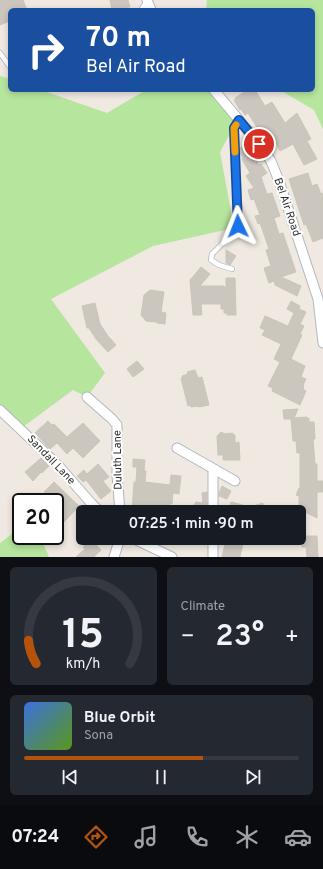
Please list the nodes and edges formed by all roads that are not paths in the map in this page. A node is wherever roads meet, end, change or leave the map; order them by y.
1 (0, 53) edge
2 (8, 64) edge
3 (216, 92) edge
4 (239, 120) junction
5 (232, 269) dead end
6 (323, 342) edge
7 (87, 397) dead end
8 (0, 410) edge
9 (177, 448) dead end
10 (213, 469) junction
11 (235, 481) dead end
12 (93, 505) edge
13 (119, 505) edge
14 (213, 505) edge
15 (118, 545) edge
16 (147, 545) edge
17 (213, 545) edge
18 (114, 557) edge
19 (172, 557) edge
20 (213, 557) edge

1 - 2 lane
3 - 4 street, Bel Air Road
4 - 5 lane
4 - 6 street, Bel Air Road
7 - 13 street, Duluth Lane
8 - 12 street, Sandall Lane
9 - 10 street
10 - 11 street
10 - 14 street
15 - 18 street
16 - 19 street
17 - 20 street

